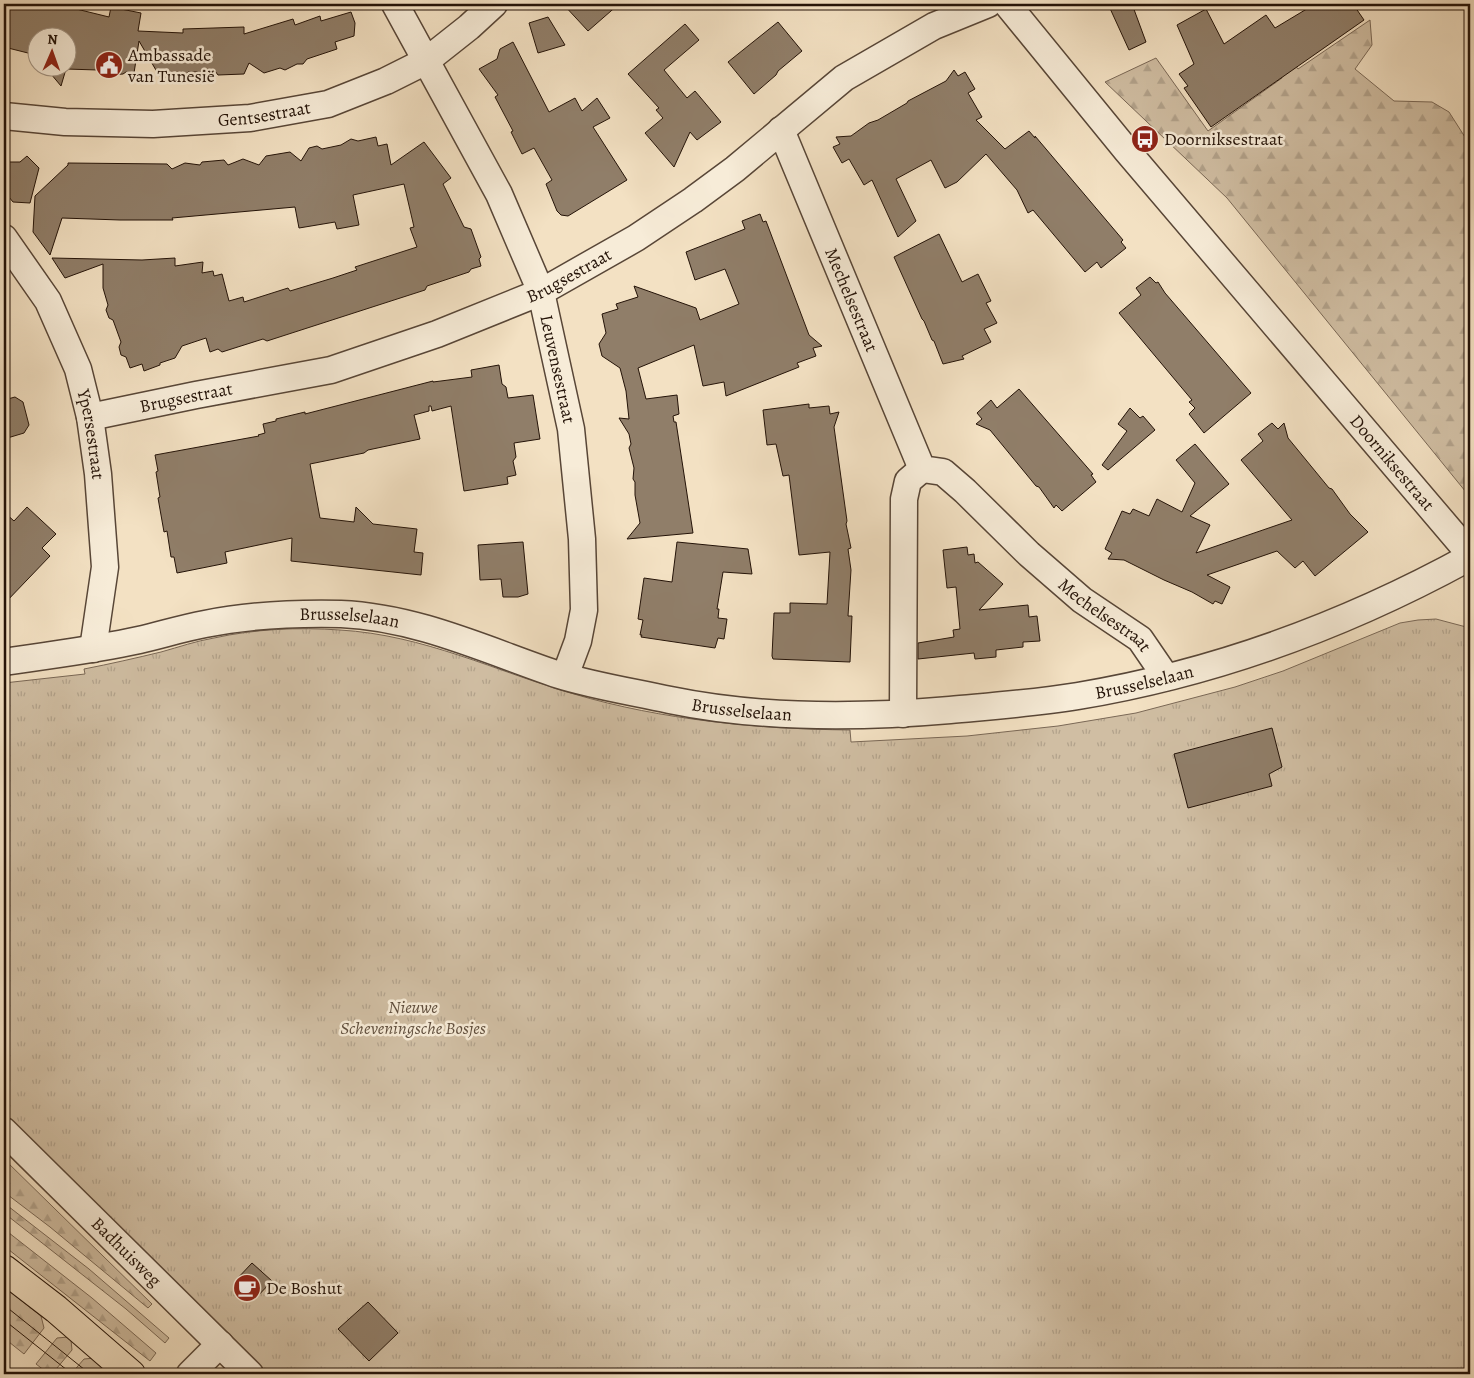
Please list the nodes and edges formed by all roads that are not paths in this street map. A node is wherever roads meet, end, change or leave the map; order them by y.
1 (395, 4) edge
2 (494, 4) edge
3 (988, 4) edge
4 (1007, 4) edge
5 (426, 61) junction
6 (4, 116) edge
7 (781, 130) junction
8 (4, 238) edge
9 (541, 292) junction
10 (90, 417) junction
11 (922, 469) junction
12 (1470, 556) edge
13 (93, 649) junction
14 (4, 662) edge
15 (565, 676) junction
16 (1166, 678) junction
17 (903, 714) junction
18 (4, 1131) edge
19 (4, 1269) edge
20 (220, 1344) junction
21 (131, 1374) edge
22 (190, 1374) edge
23 (250, 1374) edge

1 - 5 street, Leuvensestraat
2 - 5 street, Gentsestraat
3 - 7 street, Brugsestraat
4 - 12 street, Doorniksestraat
5 - 6 street, Gentsestraat
5 - 9 street, Leuvensestraat
7 - 9 street, Brugsestraat
7 - 11 street, Mechelsestraat
8 - 10 street, Ypersestraat
9 - 10 street, Brugsestraat
9 - 15 street, Leuvensestraat
10 - 13 street, Ypersestraat
11 - 16 street, Mechelsestraat
11 - 17 street
12 - 16 street, Brusselselaan
13 - 14 street, Brusselselaan
13 - 15 street, Brusselselaan
15 - 17 street, Brusselselaan
16 - 17 street, Brusselselaan
18 - 20 street, Badhuisweg
19 - 21 main road
20 - 22 street
20 - 23 street, Badhuisweg

